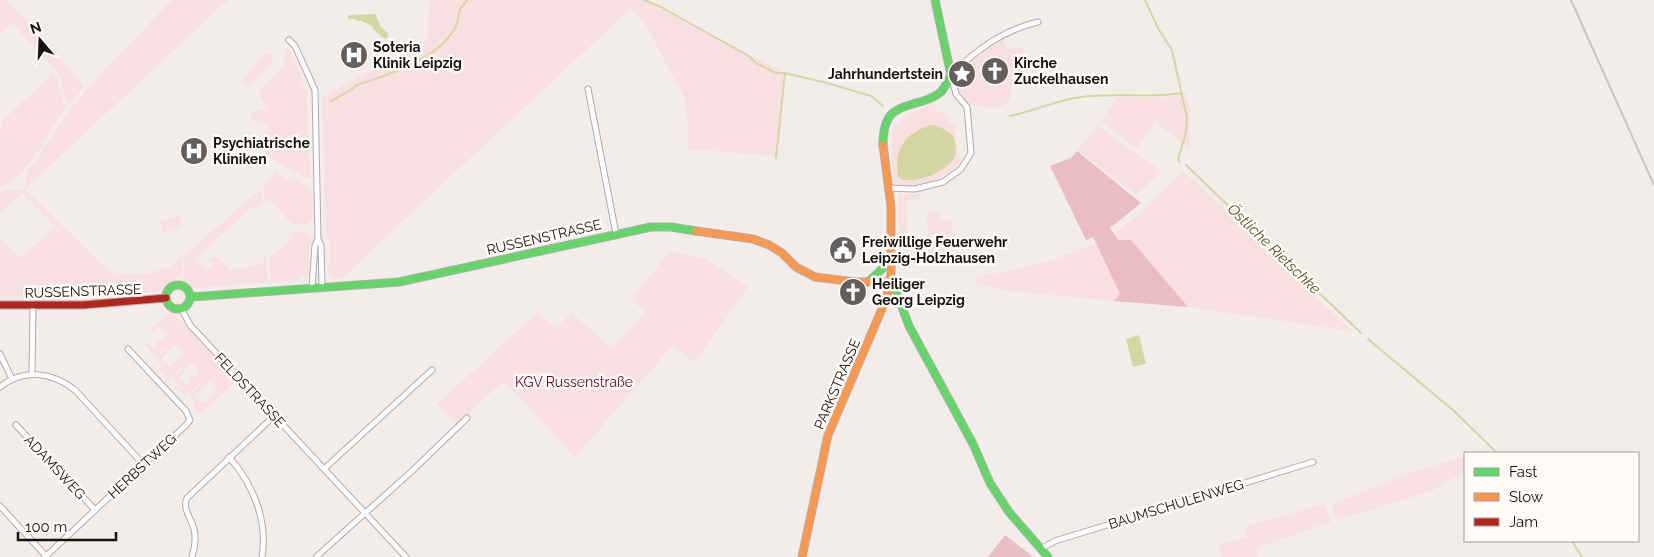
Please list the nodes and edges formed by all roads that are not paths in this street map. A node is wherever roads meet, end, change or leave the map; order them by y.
1 (935, 0) edge
2 (1038, 22) dead end
3 (289, 40) dead end
4 (951, 75) junction
5 (588, 89) dead end
6 (888, 188) junction
7 (616, 234) junction
8 (318, 239) junction
9 (891, 257) junction
10 (868, 282) junction
11 (891, 282) junction
12 (322, 287) junction
13 (312, 288) junction
14 (191, 297) junction
15 (166, 298) junction
16 (0, 306) edge
17 (33, 306) junction
18 (181, 308) junction
19 (128, 349) dead end
20 (0, 354) edge
21 (432, 370) dead end
22 (32, 374) junction
23 (12, 379) junction
24 (0, 387) edge
25 (274, 416) junction
26 (467, 418) dead end
27 (16, 425) dead end
28 (228, 458) junction
29 (1313, 462) dead end
30 (144, 465) junction
31 (324, 469) junction
32 (0, 506) edge
33 (95, 510) junction
34 (366, 513) junction
35 (1040, 549) junction
36 (45, 556) edge
37 (192, 557) edge
38 (262, 557) edge
39 (317, 557) edge
40 (406, 557) edge
41 (802, 557) edge
42 (1048, 557) edge

1 - 4 street
2 - 4 street
3 - 8 street
4 - 6 street
4 - 6 street
5 - 7 street
6 - 9 street
7 - 10 street, RUSSENSTRASSE
7 - 12 street, RUSSENSTRASSE
8 - 12 street
8 - 13 street
9 - 10 street
9 - 11 street
10 - 11 street, RUSSENSTRASSE
11 - 35 street
11 - 41 street, PARKSTRASSE
12 - 13 street, RUSSENSTRASSE
13 - 14 street, RUSSENSTRASSE
14 - 15 street
14 - 18 street
15 - 17 street, RUSSENSTRASSE
15 - 18 street
16 - 17 street, RUSSENSTRASSE
17 - 22 street
18 - 25 street, FELDSTRASSE
19 - 30 street, HERBSTWEG
20 - 23 street
21 - 31 street
22 - 23 street
22 - 30 street
23 - 24 street
25 - 28 street
25 - 31 street, FELDSTRASSE
26 - 34 street
27 - 33 street, ADAMSWEG
28 - 37 street
28 - 38 street
29 - 35 street, BAUMSCHULENWEG
30 - 33 street, HERBSTWEG
31 - 34 street, FELDSTRASSE
32 - 36 street
33 - 36 street, HERBSTWEG
34 - 39 street
34 - 40 street, FELDSTRASSE
35 - 42 street

